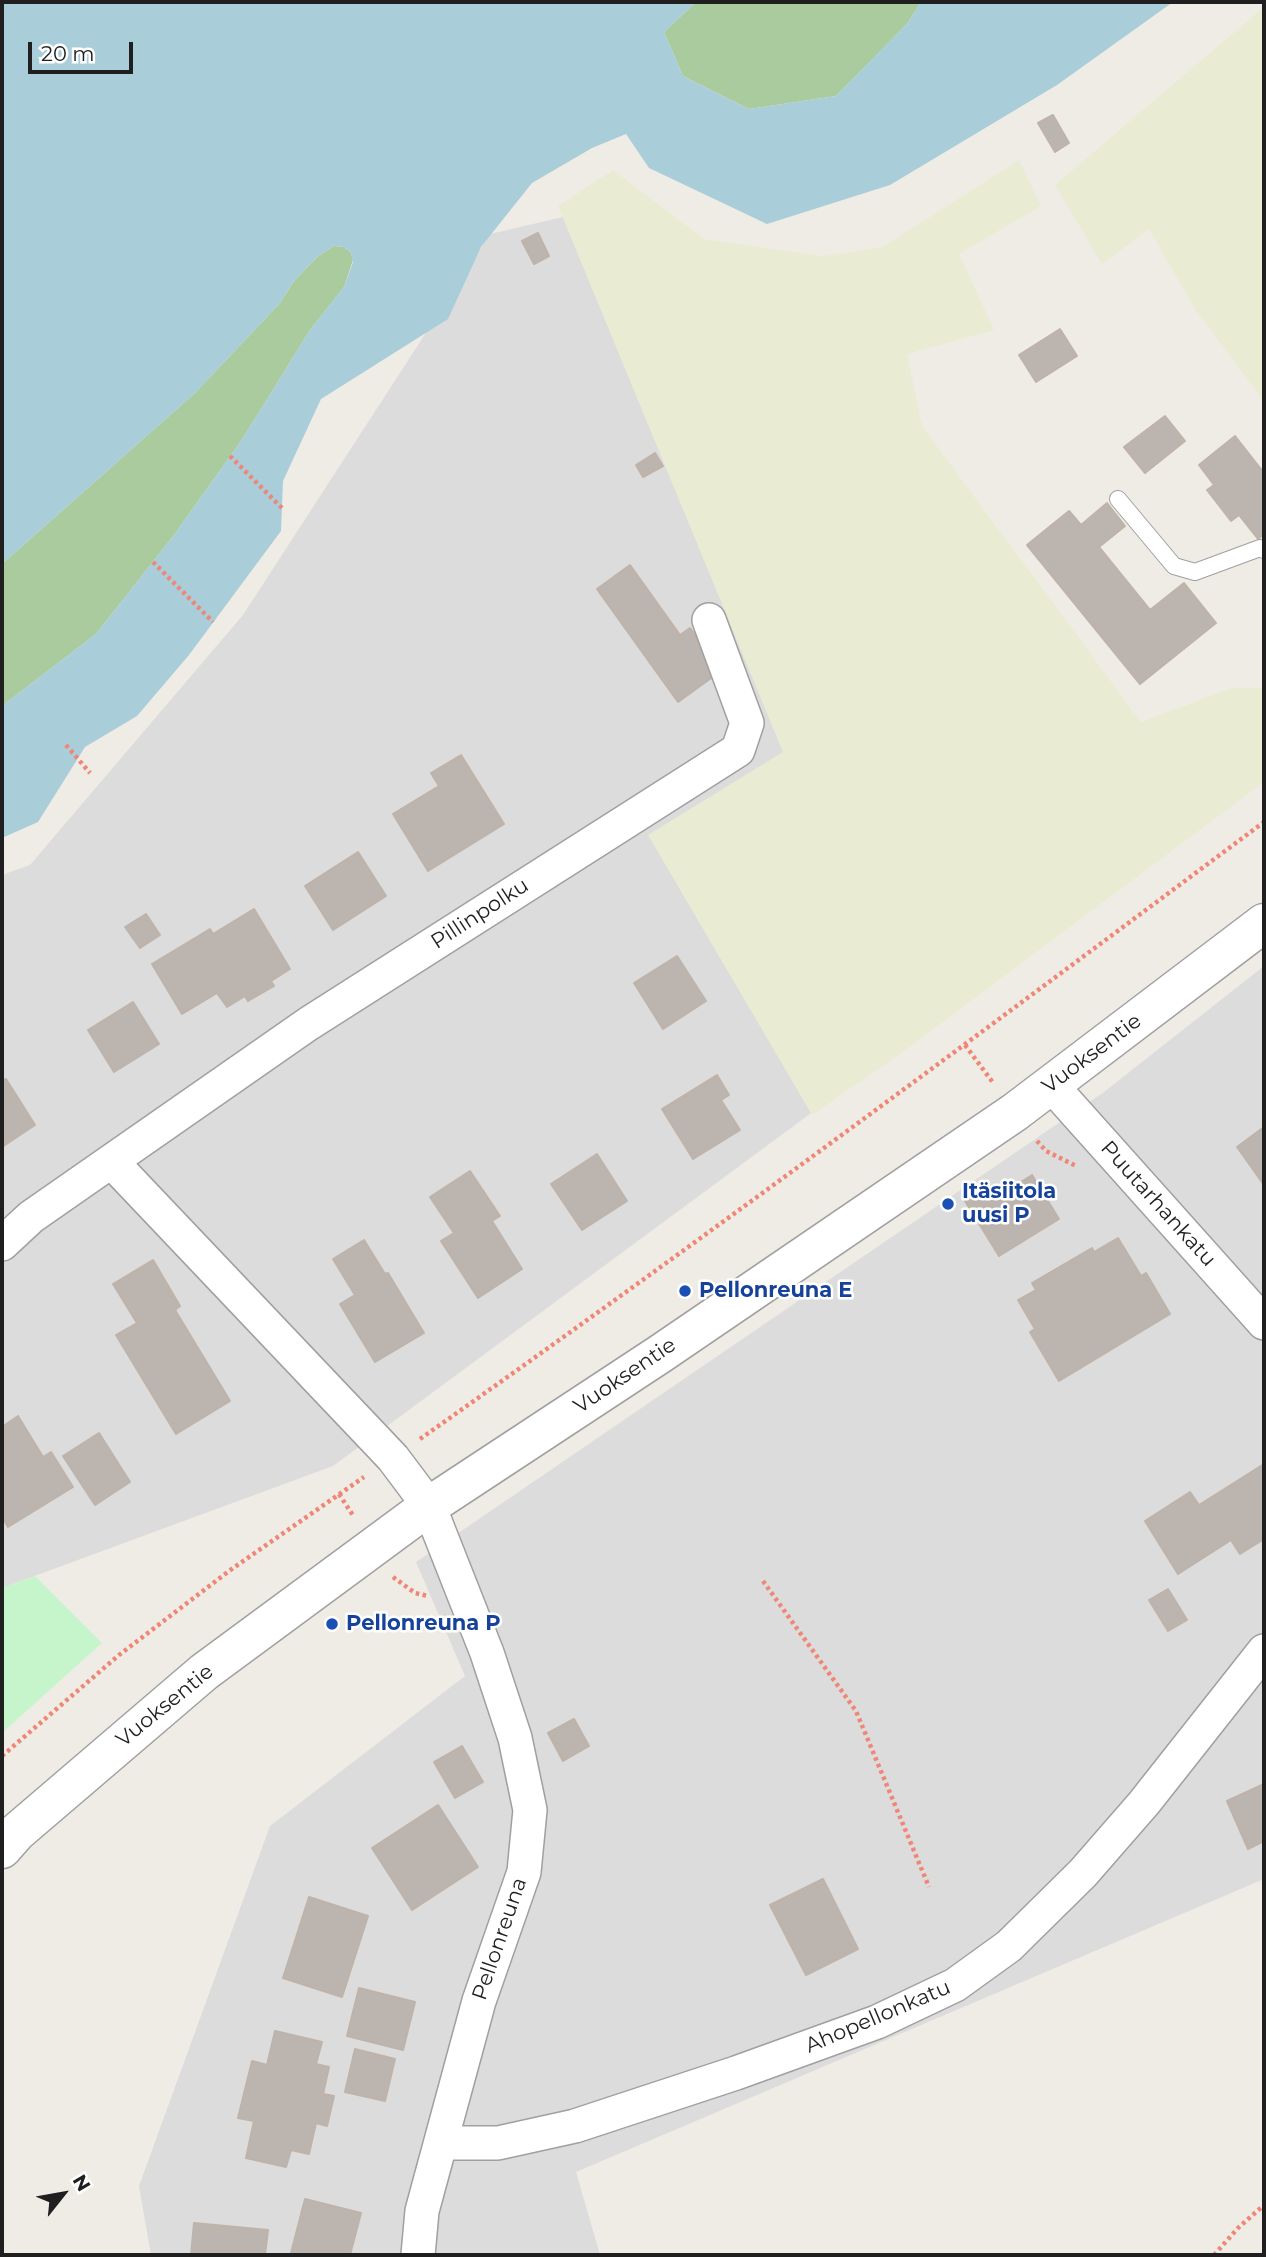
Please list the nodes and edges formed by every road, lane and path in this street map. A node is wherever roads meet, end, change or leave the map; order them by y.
1 (230, 456) dead end
2 (1118, 499) dead end
3 (283, 509) dead end
4 (1264, 550) edge
5 (153, 562) dead end
6 (709, 620) dead end
7 (213, 622) dead end
8 (66, 745) dead end
9 (90, 773) dead end
10 (1264, 822) edge
11 (1264, 923) edge
12 (1052, 1086) junction
13 (112, 1162) junction
14 (2, 1244) edge
15 (1264, 1323) edge
16 (393, 1458) junction
17 (429, 1506) junction
18 (764, 1581) dead end
19 (1264, 1651) edge
20 (2, 1756) edge
21 (2, 1849) edge
22 (929, 1887) dead end
23 (442, 2143) junction
24 (1264, 2205) edge
25 (418, 2255) edge
26 (1214, 2255) edge

1 - 3 path
2 - 4 lane
5 - 7 path
6 - 13 street, Pillinpolku
8 - 9 path
10 - 16 path
11 - 12 street, Vuoksentie
12 - 15 street, Puutarhankatu
12 - 17 street, Vuoksentie
13 - 14 street, Pillinpolku
13 - 16 street
16 - 17 street
16 - 20 path
17 - 21 street, Vuoksentie
17 - 23 street, Pellonreuna
18 - 22 path
19 - 23 street, Ahopellonkatu
23 - 25 street, Pellonreuna
24 - 26 path

